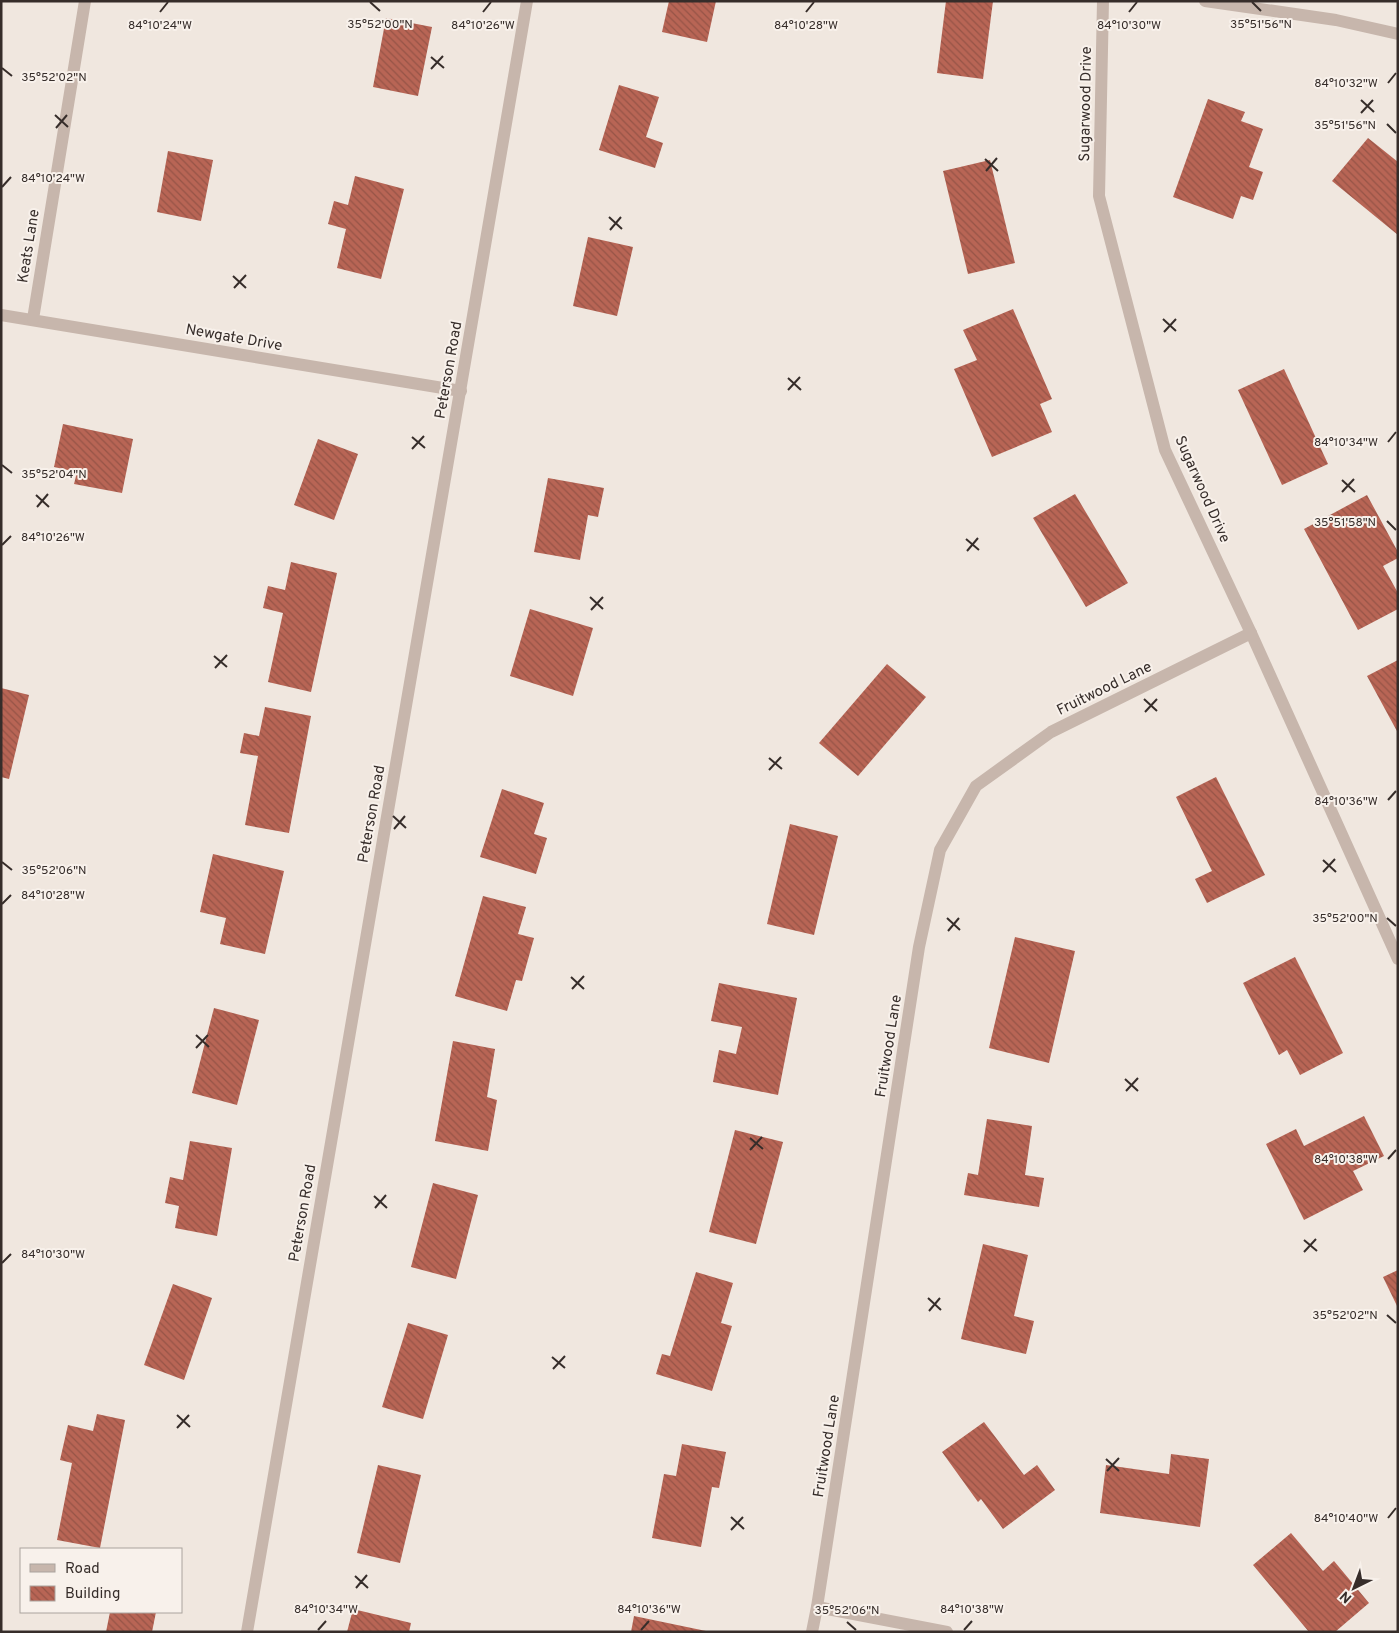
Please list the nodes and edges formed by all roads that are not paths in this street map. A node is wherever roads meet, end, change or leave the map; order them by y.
1 (85, 1) edge
2 (527, 1) edge
3 (1103, 1) edge
4 (1205, 1) edge
5 (1398, 34) edge
6 (1, 315) edge
7 (32, 319) junction
8 (461, 391) junction
9 (1251, 633) junction
10 (1398, 959) edge
11 (818, 1607) junction
12 (247, 1632) edge
13 (812, 1632) edge
14 (947, 1632) edge

1 - 7 street, Keats Lane
2 - 8 street, Peterson Road
3 - 9 street, Sugarwood Drive
4 - 5 street
6 - 7 street, Newgate Drive
7 - 8 street, Newgate Drive
8 - 12 street, Peterson Road
9 - 10 street, Sugarwood Drive
9 - 11 street, Fruitwood Lane
11 - 13 street, Fruitwood Lane
11 - 14 street

